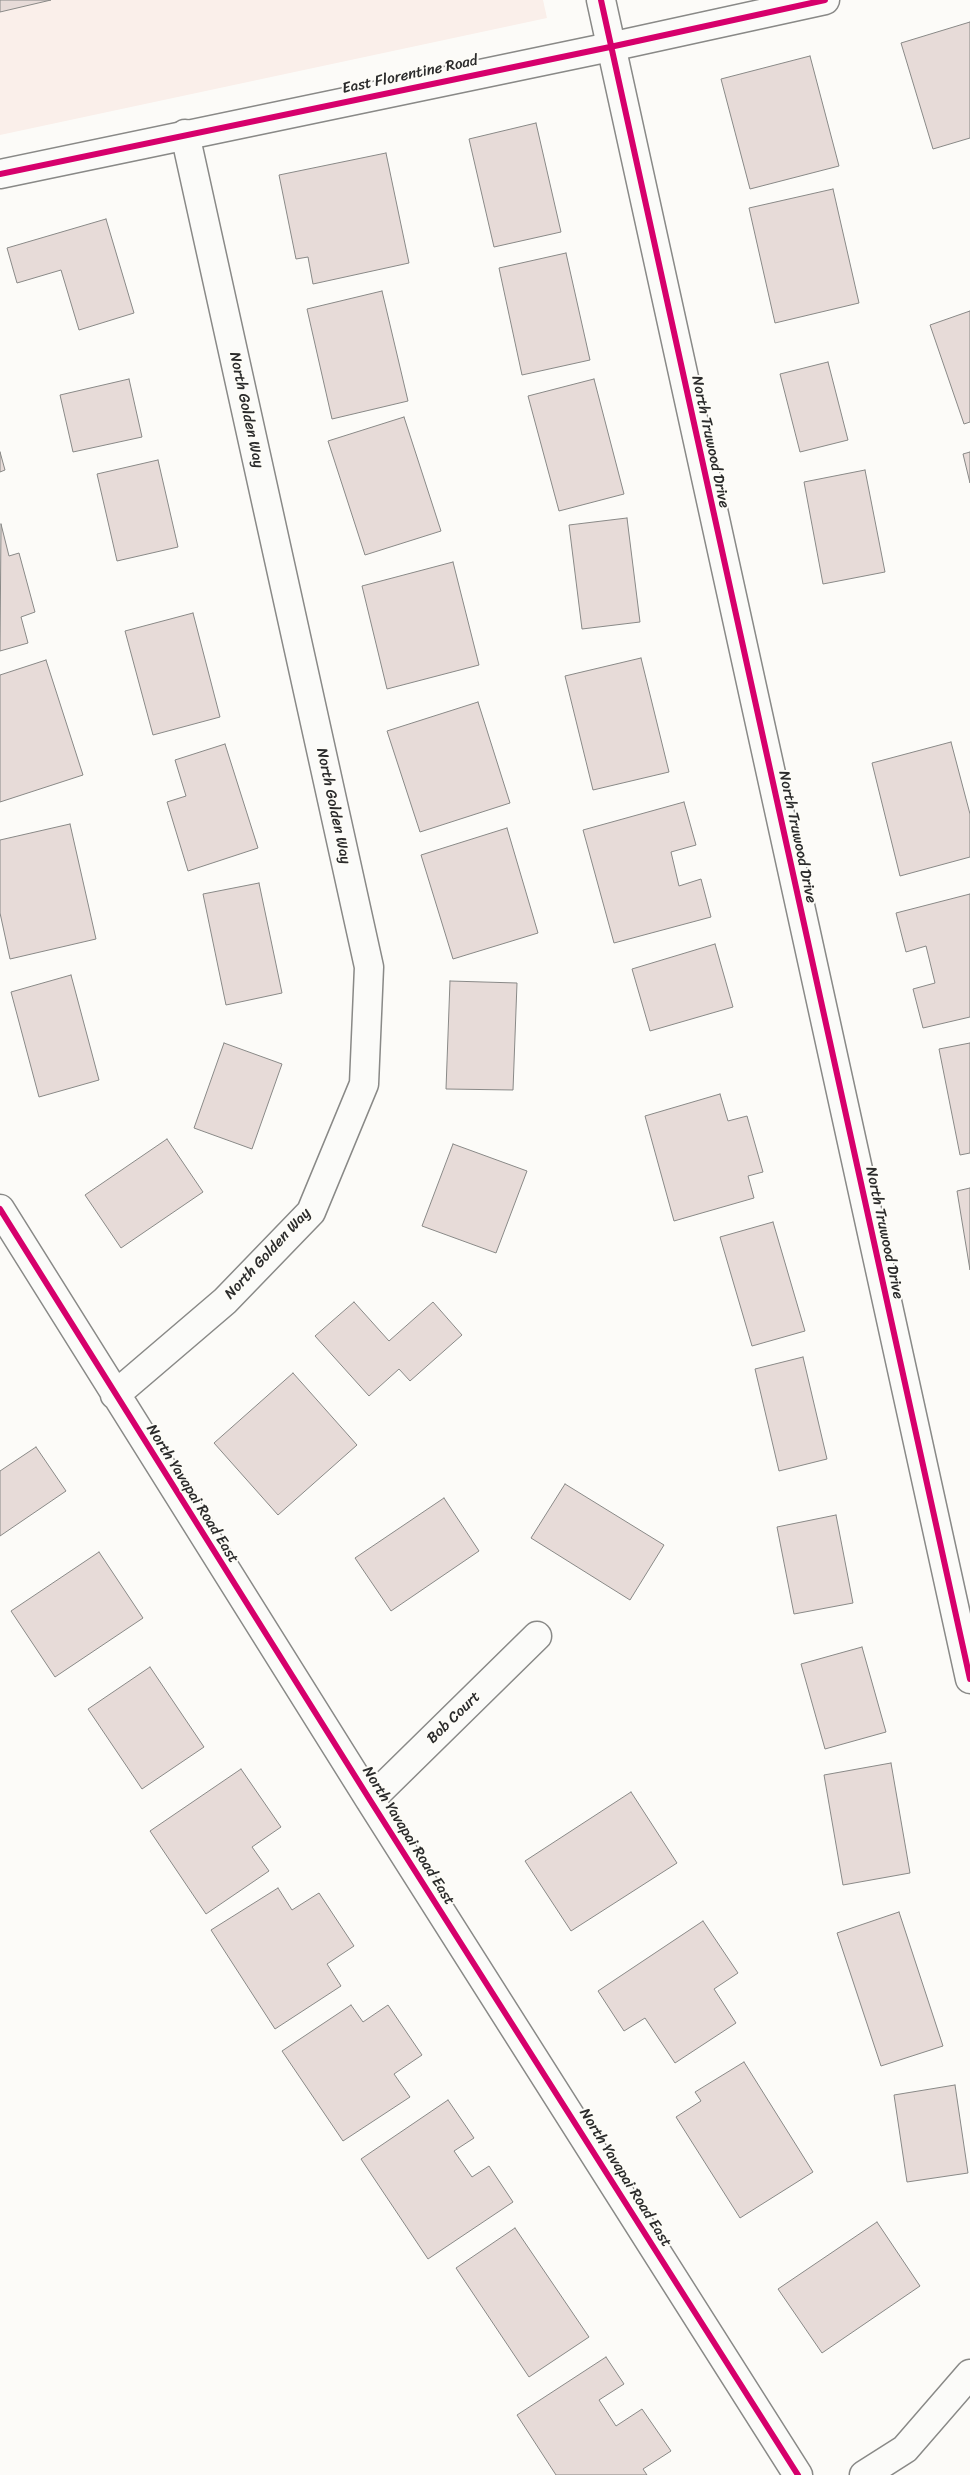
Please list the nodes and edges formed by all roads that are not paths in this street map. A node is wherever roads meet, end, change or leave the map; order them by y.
1 (601, 0) edge
2 (825, 0) edge
3 (610, 47) junction
4 (185, 134) junction
5 (0, 174) edge
6 (0, 1209) edge
7 (115, 1394) junction
8 (537, 1636) dead end
9 (970, 1679) edge
10 (370, 1800) junction
11 (970, 2374) edge
12 (798, 2475) edge
13 (864, 2475) edge

1 - 3 street, North Truwood Drive
2 - 3 street, East Florentine Road
3 - 4 street, East Florentine Road
3 - 9 street, North Truwood Drive
4 - 5 street, East Florentine Road
4 - 7 street, North Golden Way
6 - 7 street, North Yavapai Road East
7 - 10 street, North Yavapai Road East
8 - 10 street, Bob Court
10 - 12 street, North Yavapai Road East
11 - 13 street

